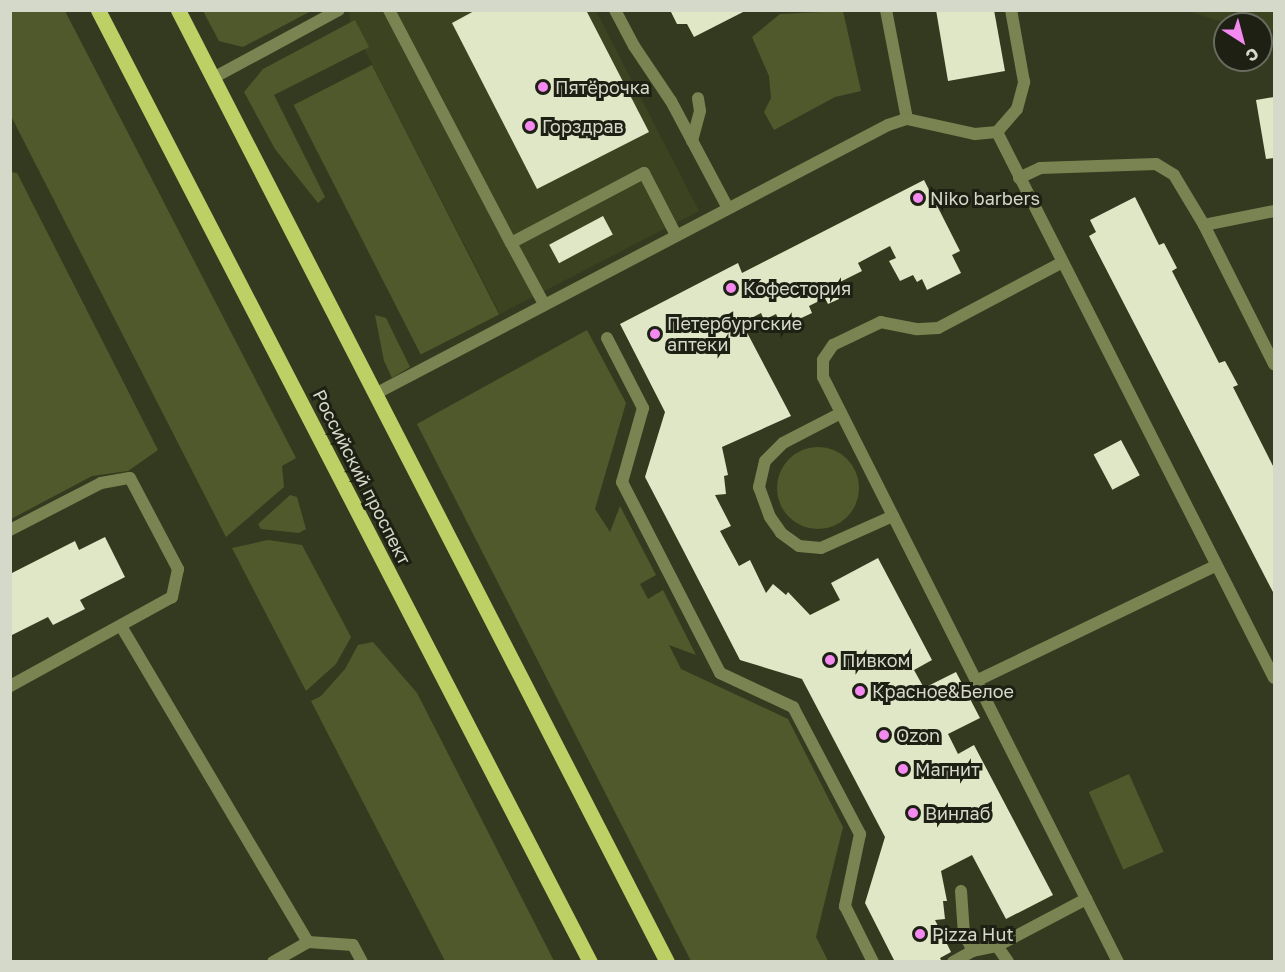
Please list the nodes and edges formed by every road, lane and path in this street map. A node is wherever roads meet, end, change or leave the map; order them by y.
1 (98, 10) edge
2 (178, 10) edge
3 (339, 10) edge
4 (389, 10) edge
5 (615, 10) edge
6 (886, 10) edge
7 (1011, 10) edge
8 (213, 78) junction
9 (698, 98) dead end
10 (907, 119) junction
11 (997, 132) junction
12 (692, 141) junction
13 (1019, 178) junction
14 (728, 208) junction
15 (1275, 211) edge
16 (1204, 225) junction
17 (676, 235) junction
18 (512, 243) junction
19 (1061, 264) junction
20 (544, 304) junction
21 (607, 338) dead end
22 (1275, 364) edge
23 (375, 394) junction
24 (841, 413) junction
25 (893, 516) junction
26 (10, 530) edge
27 (1215, 566) junction
28 (121, 627) junction
29 (1275, 678) edge
30 (976, 681) junction
31 (10, 686) edge
32 (961, 891) dead end
33 (1086, 899) junction
34 (308, 942) junction
35 (997, 946) junction
36 (973, 951) junction
37 (273, 962) edge
38 (362, 962) edge
39 (590, 962) edge
40 (667, 962) edge
41 (873, 962) edge
42 (953, 962) edge
43 (1008, 962) edge
44 (1118, 962) edge

1 - 39 main road, Российский проспект
2 - 8 main road
3 - 8 lane
4 - 18 lane
5 - 12 lane
6 - 10 lane
7 - 11 lane
8 - 23 main road
9 - 12 lane
10 - 11 lane
10 - 14 lane
11 - 13 lane
12 - 14 lane
13 - 16 lane
13 - 19 lane
14 - 17 lane
15 - 16 lane
16 - 22 lane
17 - 18 lane
17 - 20 lane
18 - 20 lane
19 - 24 lane
19 - 27 lane
20 - 23 lane
21 - 41 lane
23 - 40 main road
24 - 25 lane
24 - 25 lane
25 - 30 lane
26 - 28 lane
27 - 29 lane
27 - 30 lane
28 - 31 lane
28 - 34 lane
30 - 33 lane
32 - 36 lane
33 - 35 lane
33 - 44 lane
34 - 37 lane
34 - 38 lane
35 - 36 lane
35 - 43 lane
36 - 42 lane

